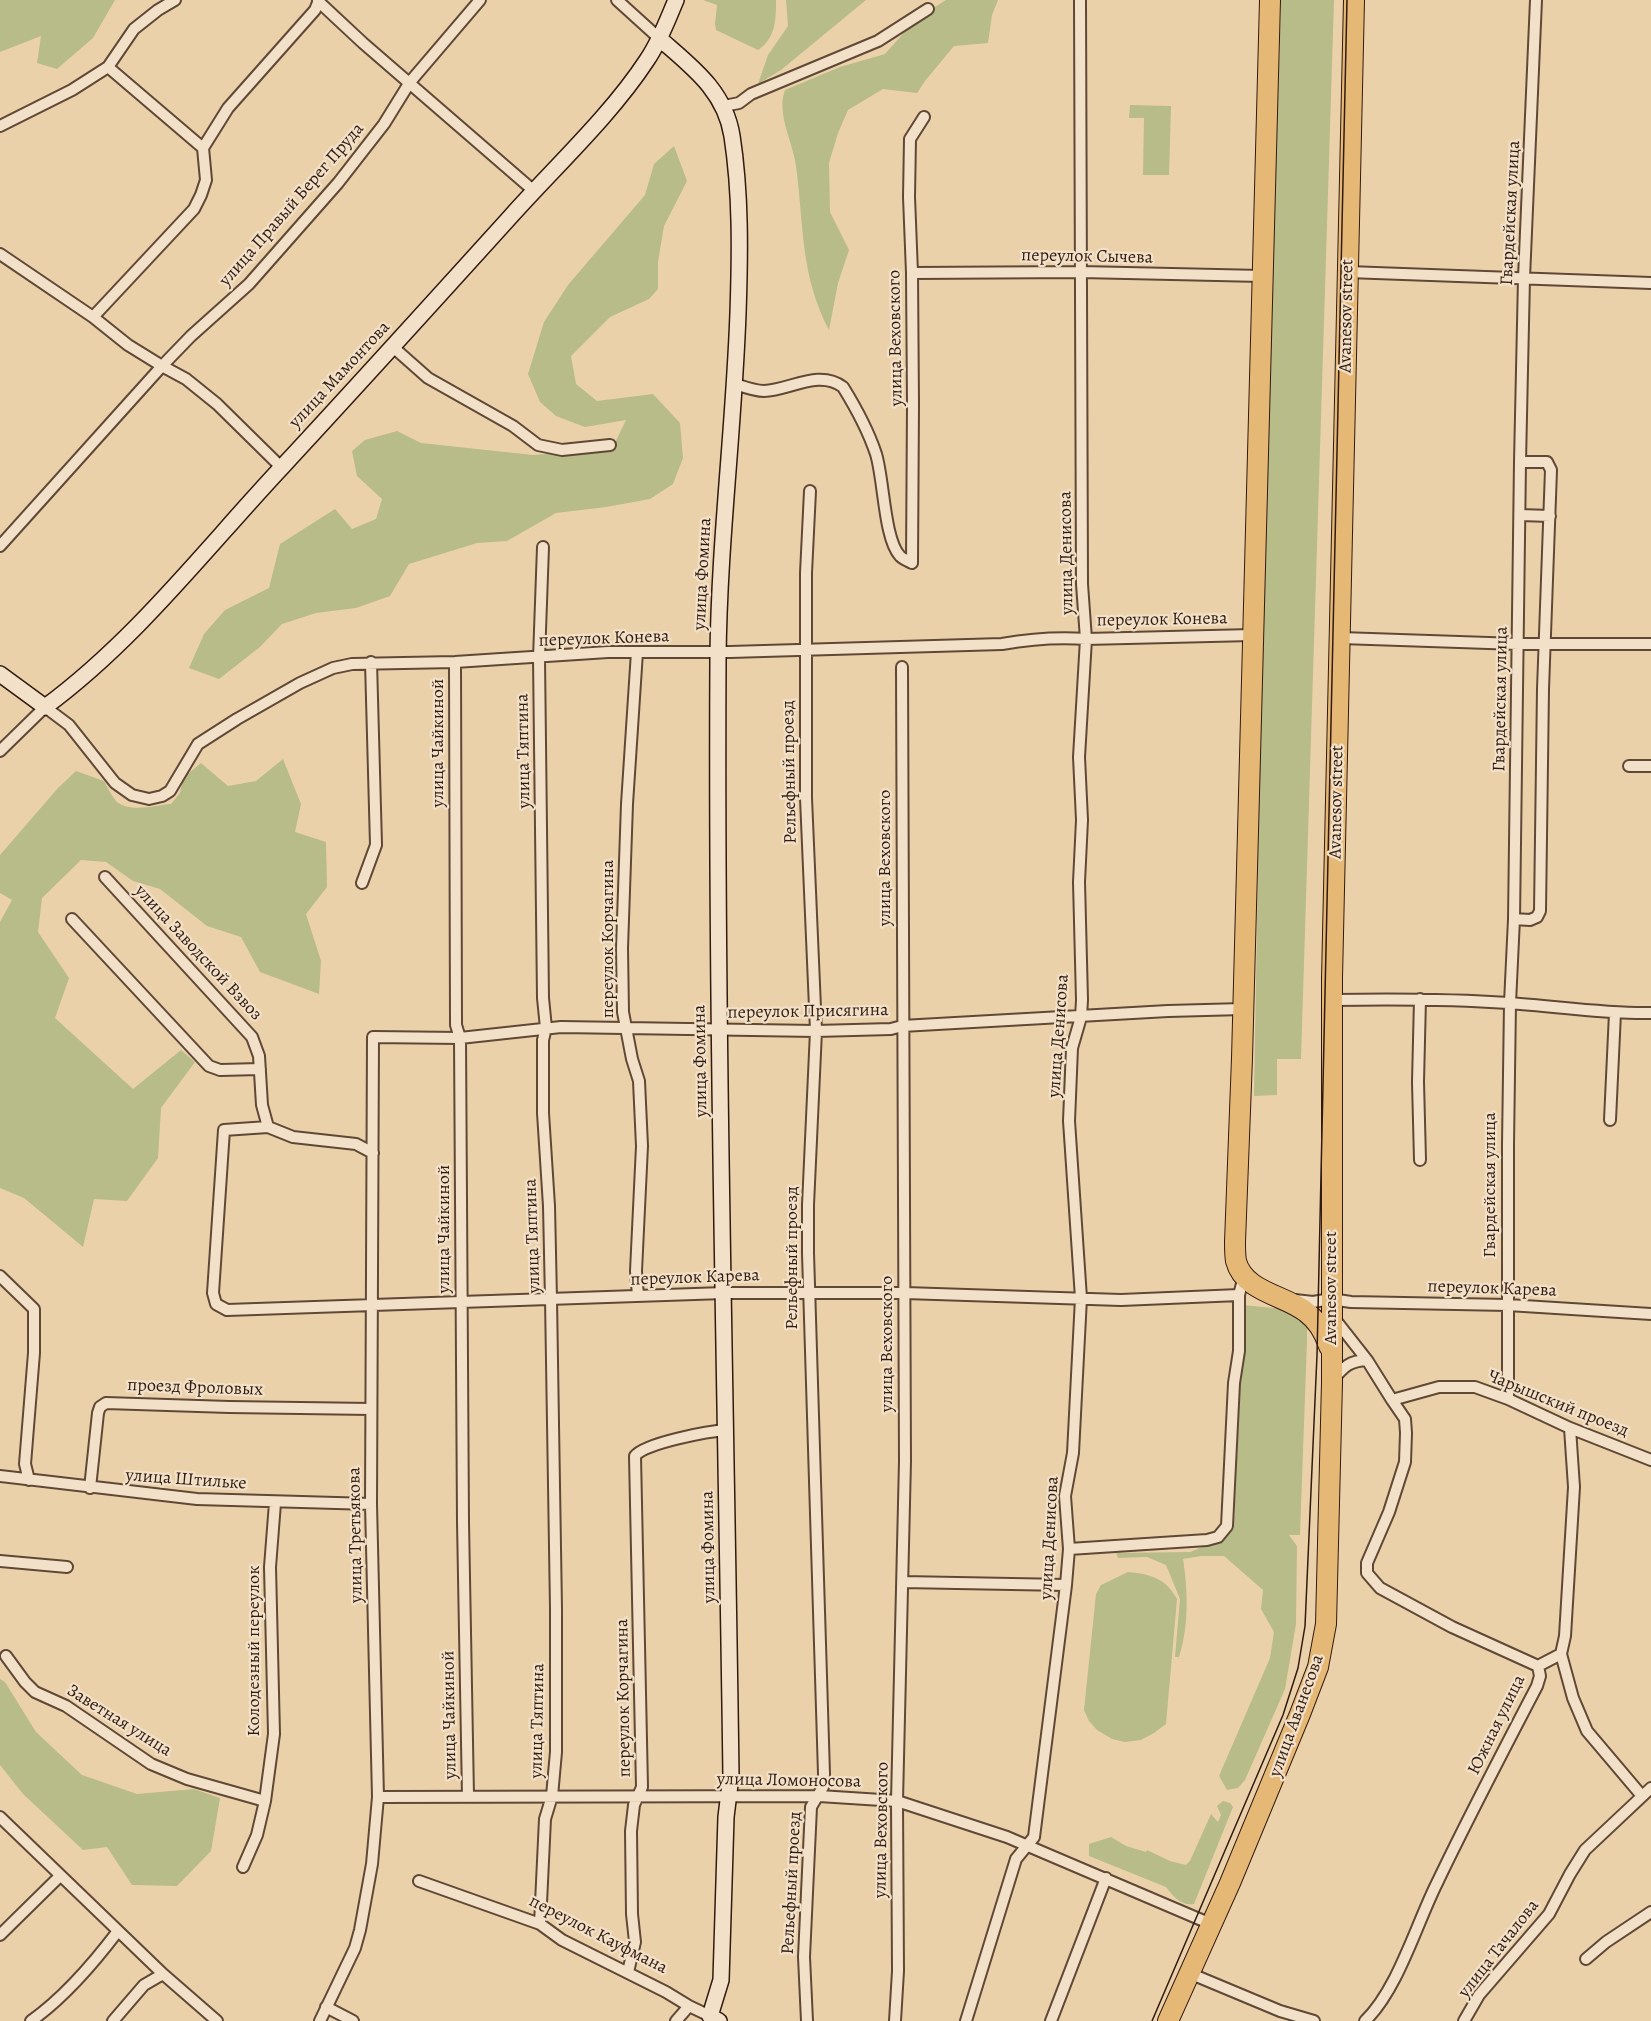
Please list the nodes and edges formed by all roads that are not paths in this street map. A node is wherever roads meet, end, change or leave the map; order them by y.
1 (175, 0) edge
2 (318, 0) edge
3 (480, 0) edge
4 (617, 0) edge
5 (676, 0) edge
6 (1080, 0) edge
7 (1270, 0) edge
8 (1354, 0) edge
9 (1536, 0) edge
10 (928, 9) dead end
11 (660, 39) junction
12 (108, 67) junction
13 (410, 82) junction
14 (724, 106) junction
15 (924, 117) dead end
16 (0, 126) edge
17 (203, 148) junction
18 (534, 191) junction
19 (0, 254) edge
20 (1081, 272) junction
21 (1348, 272) junction
22 (912, 273) junction
23 (1262, 276) junction
24 (1524, 278) junction
25 (1651, 283) edge
26 (93, 317) junction
27 (393, 347) junction
28 (162, 366) junction
29 (735, 384) junction
30 (610, 445) dead end
31 (1520, 462) junction
32 (281, 467) junction
33 (810, 490) dead end
34 (1520, 514) junction
35 (1550, 516) junction
36 (0, 546) edge
37 (543, 547) dead end
38 (1252, 634) junction
39 (1341, 638) junction
40 (1086, 639) junction
41 (1518, 644) junction
42 (1651, 644) edge
43 (1544, 645) junction
44 (805, 650) junction
45 (638, 652) junction
46 (718, 652) junction
47 (539, 658) junction
48 (371, 662) junction
49 (455, 662) junction
50 (902, 667) dead end
51 (0, 674) edge
52 (45, 707) junction
53 (0, 751) edge
54 (1629, 766) dead end
55 (1651, 766) edge
56 (105, 877) dead end
57 (362, 883) dead end
58 (72, 919) dead end
59 (1514, 919) junction
60 (1420, 999) junction
61 (1332, 1000) junction
62 (1510, 1003) junction
63 (1243, 1010) junction
64 (1615, 1013) junction
65 (1651, 1013) edge
66 (1081, 1017) junction
67 (902, 1026) junction
68 (546, 1028) junction
69 (627, 1028) junction
70 (720, 1030) junction
71 (816, 1031) junction
72 (373, 1038) joint
73 (460, 1038) junction
74 (260, 1068) junction
75 (1610, 1120) dead end
76 (268, 1127) junction
77 (373, 1153) junction
78 (1420, 1160) dead end
79 (0, 1276) edge
80 (1244, 1276) junction
81 (808, 1292) junction
82 (724, 1293) junction
83 (905, 1293) junction
84 (1239, 1295) junction
85 (638, 1296) junction
86 (1277, 1297) junction
87 (1081, 1298) junction
88 (551, 1299) junction
89 (462, 1300) junction
90 (1508, 1305) junction
91 (373, 1306) junction
92 (1332, 1307) junction
93 (1651, 1314) edge
94 (1331, 1355) junction
95 (1367, 1360) junction
96 (1332, 1382) junction
97 (1508, 1399) junction
98 (1392, 1400) junction
99 (371, 1409) junction
100 (1570, 1428) junction
101 (727, 1430) junction
102 (1651, 1460) edge
103 (0, 1476) edge
104 (29, 1480) junction
105 (90, 1488) junction
106 (275, 1503) junction
107 (371, 1504) junction
108 (1069, 1549) junction
109 (0, 1561) edge
110 (67, 1567) dead end
111 (903, 1582) junction
112 (1066, 1585) junction
113 (1561, 1654) junction
114 (6, 1656) dead end
115 (1539, 1666) junction
116 (1651, 1788) edge
117 (468, 1796) junction
118 (552, 1796) junction
119 (729, 1796) junction
120 (819, 1796) junction
121 (1642, 1796) junction
122 (378, 1797) junction
123 (638, 1797) junction
124 (265, 1801) junction
125 (897, 1802) junction
126 (0, 1817) edge
127 (1026, 1844) junction
128 (243, 1867) dead end
129 (60, 1876) junction
130 (1106, 1878) junction
131 (419, 1881) dead end
132 (1651, 1912) edge
133 (540, 1924) junction
134 (1211, 1924) junction
135 (118, 1931) junction
136 (0, 1935) edge
137 (1586, 1959) dead end
138 (628, 1972) junction
139 (163, 1974) junction
140 (1189, 1974) junction
141 (689, 2006) junction
142 (326, 2007) junction
143 (715, 2019) edge
144 (677, 2020) edge
145 (31, 2021) edge
146 (113, 2021) edge
147 (217, 2021) edge
148 (320, 2021) edge
149 (353, 2021) edge
150 (807, 2021) edge
151 (894, 2021) edge
152 (966, 2021) edge
153 (1051, 2021) edge
154 (1168, 2021) edge
155 (1314, 2021) edge
156 (1365, 2021) edge
157 (1464, 2021) edge

1 - 12 street
2 - 13 street
2 - 17 street
3 - 13 street, улица Правый Берег Пруда
4 - 11 street
5 - 11 street, улица Мамонтова
6 - 20 street, улица Денисова
7 - 23 highway
8 - 21 highway, Avanesov street
9 - 24 street, Гвардейская улица
10 - 14 street
11 - 14 street
11 - 18 street, улица Мамонтова
12 - 16 street
12 - 17 street
13 - 18 street
13 - 28 street, улица Правый Берег Пруда
14 - 29 street, улица Фомина
15 - 22 street, улица Веховского
17 - 26 street
18 - 27 street, улица Мамонтова
19 - 26 street
20 - 22 street, переулок Сычева
20 - 23 street, переулок Сычева
20 - 40 street, улица Денисова
21 - 24 street
21 - 39 highway, Avanesov street
22 - 29 street, улица Веховского
23 - 38 highway
24 - 25 street
24 - 31 street, Гвардейская улица
26 - 28 street
27 - 30 street
27 - 32 street, улица Мамонтова
28 - 32 street
28 - 36 street, улица Правый Берег Пруда
29 - 46 street, улица Фомина
31 - 34 street, Гвардейская улица
31 - 35 street
32 - 52 street, улица Мамонтова
33 - 44 street, Рельефный проезд
34 - 35 street
34 - 41 street, Гвардейская улица
35 - 43 street
37 - 47 street, улица Тяптина
38 - 40 street, переулок Конева
38 - 63 highway
39 - 41 street
39 - 61 highway, Avanesov street
40 - 44 street, переулок Конева
40 - 66 street, улица Денисова
41 - 43 street
41 - 59 street, Гвардейская улица
42 - 43 street
43 - 59 street
44 - 46 street, переулок Конева
44 - 71 street, Рельефный проезд
45 - 46 street, переулок Конева
45 - 47 street, переулок Конева
45 - 69 street, переулок Корчагина
46 - 70 street, улица Фомина
47 - 49 street, переулок Конева
47 - 68 street, улица Тяптина
48 - 49 street, переулок Конева
48 - 52 street, переулок Конева
48 - 57 street
49 - 73 street, улица Чайкиной
50 - 67 street, улица Веховского
51 - 52 street
52 - 53 street, улица Мамонтова
54 - 55 street
56 - 74 street, улица Заводской Взвоз
58 - 74 street
59 - 62 street, Гвардейская улица
60 - 61 street
60 - 62 street
60 - 78 street
61 - 92 highway, Avanesov street
62 - 64 street
62 - 90 street, Гвардейская улица
63 - 66 street, переулок Присягина
63 - 80 highway
64 - 65 street
64 - 75 street
66 - 67 street, переулок Присягина
66 - 87 street, улица Денисова
67 - 71 street, переулок Присягина
67 - 83 street, улица Веховского
68 - 69 street, переулок Присягина
68 - 73 street, переулок Присягина
68 - 88 street, улица Тяптина
69 - 70 street, переулок Присягина
69 - 85 street, переулок Корчагина
70 - 71 street, переулок Присягина
70 - 82 street, улица Фомина
71 - 81 street, Рельефный проезд
72 - 73 street, переулок Присягина
72 - 77 street, улица Третьякова
73 - 89 street, улица Чайкиной
74 - 76 street, улица Заводской Взвоз
76 - 77 street
76 - 91 street, переулок Карева
77 - 91 street, улица Третьякова
79 - 104 street
80 - 84 street
80 - 86 highway, Avanesov street
81 - 82 street, переулок Карева
81 - 83 street, переулок Карева
81 - 120 street, Рельефный проезд
82 - 85 street, переулок Карева
82 - 101 street, улица Фомина
83 - 87 street, переулок Карева
83 - 111 street, улица Веховского
84 - 87 street, переулок Карева
84 - 108 street
85 - 88 street, переулок Карева
86 - 92 street, переулок Карева
86 - 94 highway, Avanesov street
87 - 108 street, улица Денисова
88 - 89 street, переулок Карева
88 - 118 street, улица Тяптина
89 - 91 street, переулок Карева
89 - 117 street, улица Чайкиной
90 - 92 street, переулок Карева
90 - 93 street, переулок Карева
90 - 97 street, Гвардейская улица
91 - 99 street, улица Третьякова
92 - 94 highway, Avanesov street
92 - 95 street
94 - 96 highway, улица Аванесова
95 - 96 street
95 - 98 street
96 - 134 highway, улица Аванесова
97 - 98 street, Чарышский проезд
97 - 100 street, Чарышский проезд
98 - 115 street
99 - 105 street, проезд Фроловых
99 - 107 street, улица Третьякова
100 - 102 street, Чарышский проезд
100 - 113 street
101 - 119 street, улица Фомина
101 - 123 street, переулок Корчагина
103 - 104 street, улица Штильке
104 - 105 street, улица Штильке
105 - 106 street, улица Штильке
106 - 107 street, улица Штильке
106 - 124 street, Колодезный переулок
107 - 122 street, улица Третьякова
108 - 112 street, улица Денисова
109 - 110 street
111 - 112 street
111 - 125 street, улица Веховского
112 - 127 street, улица Денисова
113 - 115 street, Южная улица
113 - 121 street
114 - 124 street, Заветная улица
115 - 156 street, Южная улица
116 - 121 street, улица Тачалова
117 - 118 street, улица Ломоносова
117 - 122 street, улица Ломоносова
118 - 123 street, улица Ломоносова
118 - 133 street, улица Тяптина
119 - 120 street, улица Ломоносова
119 - 123 street, улица Ломоносова
119 - 143 street, улица Фомина
120 - 125 street, улица Ломоносова
120 - 150 street, Рельефный проезд
121 - 157 street, улица Тачалова
122 - 142 street, улица Третьякова
123 - 138 street, переулок Корчагина
124 - 128 street, Колодезный переулок
125 - 127 street, улица Ломоносова
125 - 151 street, улица Веховского
126 - 129 street
127 - 130 street, улица Ломоносова
127 - 152 street, улица Денисова
129 - 135 street
129 - 136 street
130 - 134 street, улица Ломоносова
130 - 153 street
131 - 133 street, переулок Кауфмана
132 - 137 street
133 - 138 street, переулок Кауфмана
134 - 140 highway, улица Аванесова
135 - 139 street
135 - 145 street
138 - 141 street, переулок Кауфмана
139 - 146 street
139 - 147 street
140 - 154 highway, улица Аванесова
140 - 155 street
141 - 143 street, переулок Кауфмана
141 - 144 street
142 - 148 street, улица Третьякова
142 - 149 street

